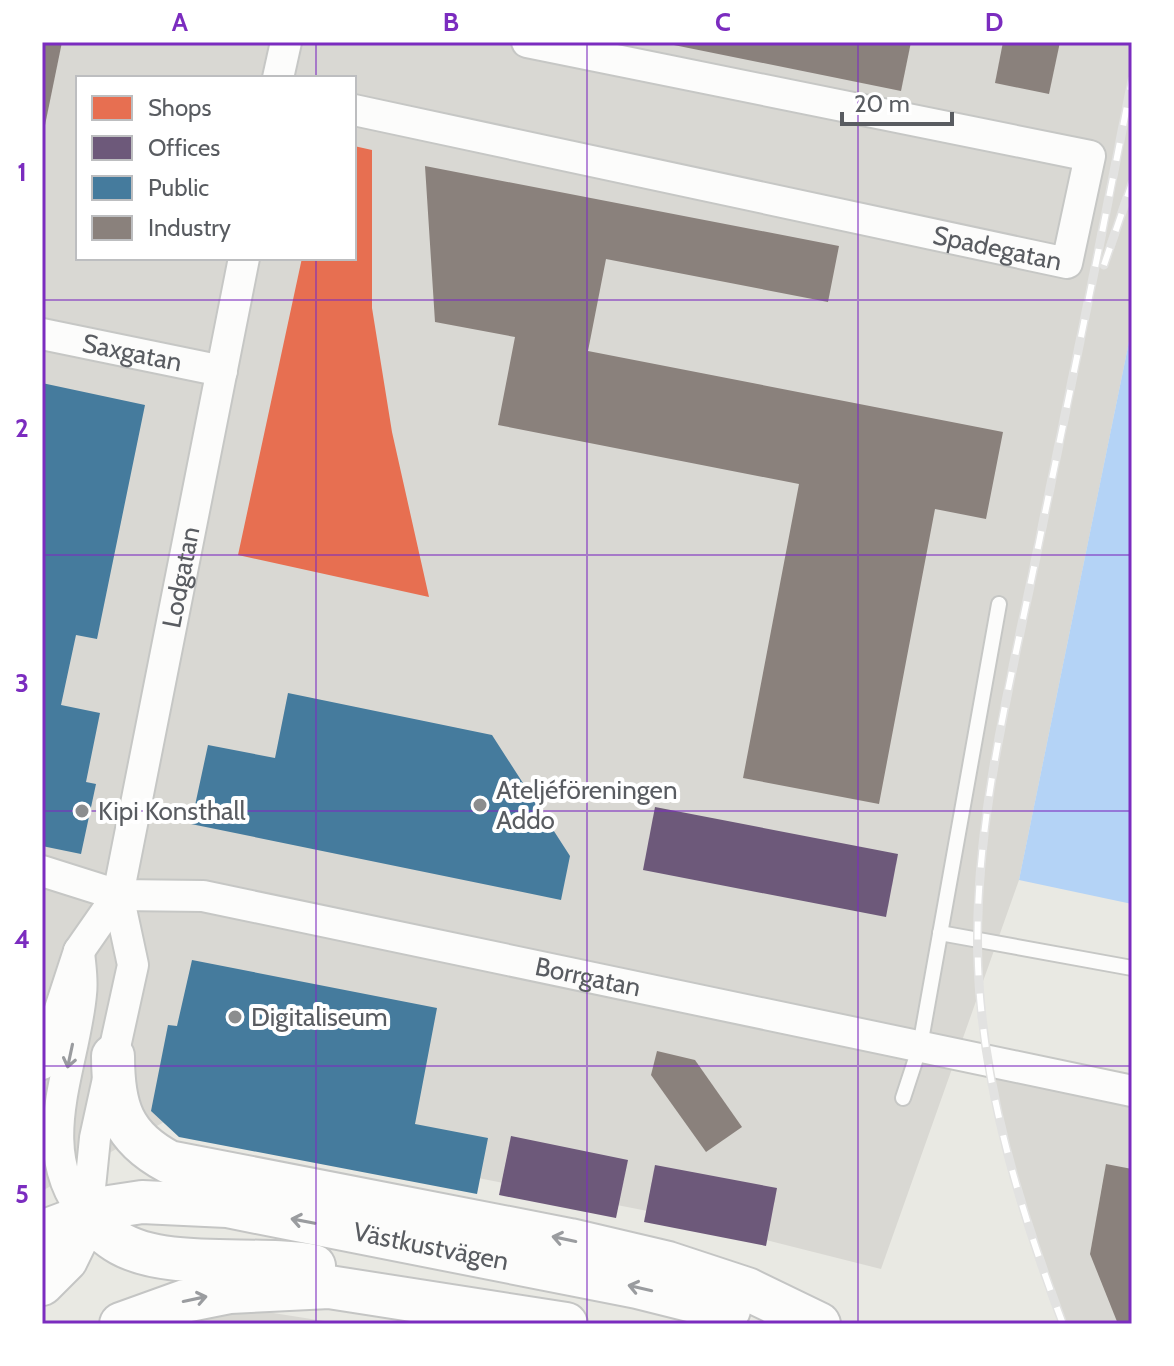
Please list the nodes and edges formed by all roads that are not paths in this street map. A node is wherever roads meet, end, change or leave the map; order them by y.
1 (286, 42) edge
2 (527, 42) edge
3 (278, 76) edge
4 (356, 110) edge
5 (244, 260) edge
6 (42, 334) edge
7 (222, 371) junction
8 (999, 604) dead end
9 (42, 871) edge
10 (118, 895) junction
11 (940, 933) junction
12 (79, 951) junction
13 (1132, 968) edge
14 (920, 1046) junction
15 (113, 1056) junction
16 (42, 1064) edge
17 (1132, 1091) edge
18 (903, 1098) dead end
19 (87, 1217) junction
20 (42, 1232) edge
21 (42, 1284) edge
22 (498, 1312) junction
23 (121, 1324) edge
24 (566, 1324) edge
25 (775, 1324) edge
26 (819, 1324) edge

1 - 3 street
2 - 4 street, Spadegatan
5 - 7 street, Lodgatan
6 - 7 street, Saxgatan
7 - 10 street, Lodgatan
8 - 11 lane
9 - 10 street, Borrgatan
10 - 12 street, Lodgatan
10 - 14 street, Borrgatan
10 - 15 street, Lodgatan
11 - 13 lane
11 - 14 lane
12 - 16 street, Lodgatan
12 -> 19 street
14 - 17 street, Borrgatan
14 - 18 lane
15 - 19 street, Lodgatan
26 -> 15 main road
19 - 20 main road, Västkustvägen
19 - 21 main road
19 - 22 main road, Västkustvägen
25 -> 19 main road, Västkustvägen
23 -> 22 main road, Västkustvägen
22 - 24 main road, Västkustvägen

